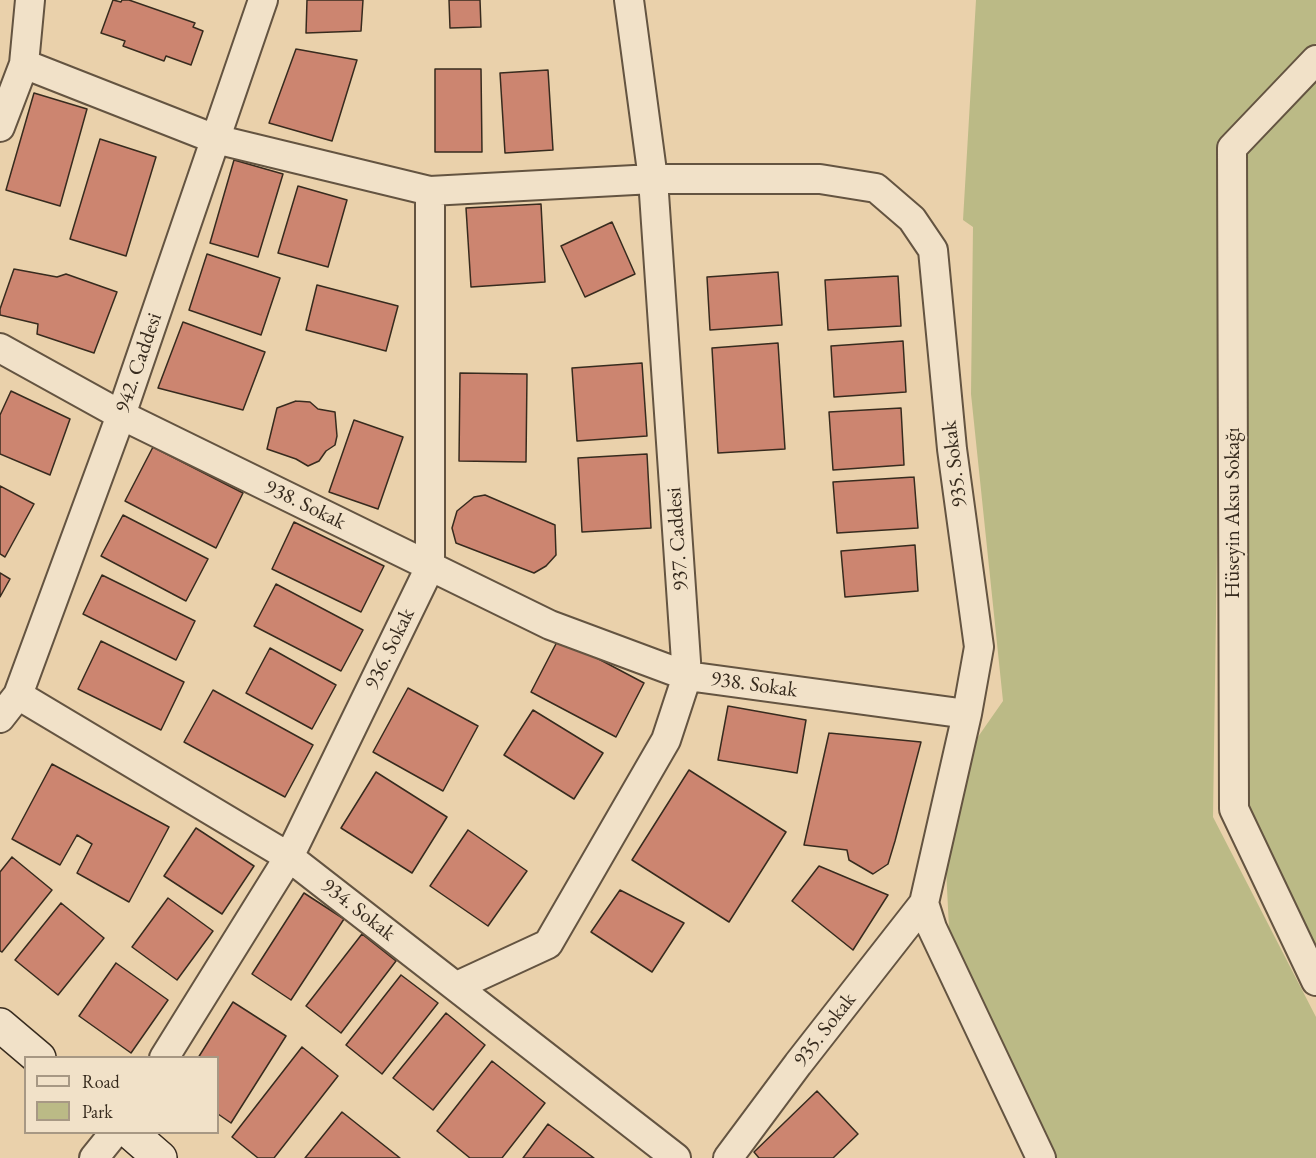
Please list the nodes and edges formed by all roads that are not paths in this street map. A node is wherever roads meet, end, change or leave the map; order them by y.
1 (30, 0) edge
2 (263, 0) edge
3 (629, 0) edge
4 (1316, 60) edge
5 (24, 64) junction
6 (0, 127) edge
7 (215, 139) junction
8 (653, 178) junction
9 (430, 191) junction
10 (0, 348) edge
11 (121, 415) junction
12 (430, 567) junction
13 (687, 676) junction
14 (18, 695) junction
15 (967, 714) junction
16 (0, 718) edge
17 (289, 857) junction
18 (924, 903) junction
19 (1316, 981) edge
20 (457, 986) junction
21 (0, 1025) edge
22 (37, 1056) edge
23 (165, 1056) edge
24 (113, 1134) edge
25 (132, 1134) edge
26 (94, 1158) edge
27 (160, 1158) edge
28 (676, 1158) edge
29 (728, 1158) edge
30 (1041, 1158) edge

1 - 5 street
2 - 7 street, 942. Caddesi
3 - 8 street, 937. Caddesi
4 - 19 street, Hüseyin Aksu Sokağı
5 - 6 street
5 - 7 street, 935. Sokak
7 - 9 street, 935. Sokak
7 - 11 street, 942. Caddesi
8 - 9 street, 935. Sokak
8 - 13 street, 937. Caddesi
8 - 15 street, 935. Sokak
9 - 12 street, 936. Sokak
10 - 11 street, 938. Sokak
11 - 12 street, 938. Sokak
11 - 14 street, 942. Caddesi
12 - 13 street, 938. Sokak
12 - 17 street, 936. Sokak
13 - 15 street, 938. Sokak
13 - 20 street, 937. Caddesi
14 - 16 street, 942. Caddesi
14 - 17 street, 934. Sokak
15 - 18 street
17 - 20 street, 934. Sokak
17 - 23 street, 936. Sokak
18 - 29 street, 935. Sokak
18 - 30 street
20 - 28 street, 934. Sokak
21 - 22 main road
24 - 26 street
25 - 27 main road

